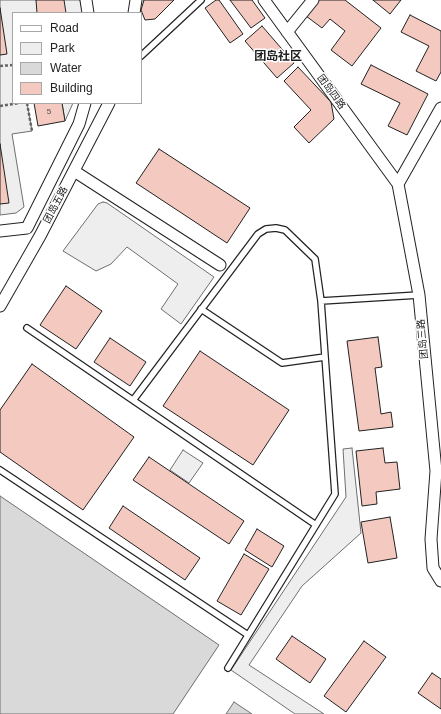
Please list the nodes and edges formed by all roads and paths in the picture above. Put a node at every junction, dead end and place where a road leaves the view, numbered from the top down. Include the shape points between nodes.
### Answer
1 (86, 0) edge
2 (136, 0) edge
3 (201, 0) edge
4 (264, 0) edge
5 (313, 0) edge
6 (88, 12) edge
7 (134, 12) edge
8 (287, 32) junction
9 (142, 55) edge
10 (12, 65) edge
11 (0, 66) edge
12 (13, 104) edge
13 (27, 104) edge
14 (85, 104) edge
15 (108, 104) edge
16 (0, 106) edge
17 (441, 108) edge
18 (32, 131) dead end
19 (74, 171) junction
20 (398, 184) junction
21 (27, 228) junction
22 (0, 231) edge
23 (40, 236) junction
24 (220, 265) dead end
25 (419, 295) junction
26 (321, 301) junction
27 (0, 306) edge
28 (201, 309) junction
29 (27, 328) dead end
30 (325, 357) junction
31 (134, 399) junction
32 (0, 470) edge
33 (316, 525) junction
34 (441, 581) edge
35 (248, 635) junction
36 (228, 668) dead end

1 - 6 street
2 - 7 street
3 - 9 lane
4 - 8 street, 团岛四路
5 - 8 street
8 - 20 street, 团岛四路
10 - 11 path
12 - 16 path
13 - 18 path
14 - 21 street via 79,124
15 - 19 street, 团岛五路
17 - 20 street
19 - 23 street, 团岛五路
19 - 24 street
20 - 25 street, 团岛三路
21 - 22 street
21 - 23 street
23 - 27 street, 团岛五路
25 - 26 lane
25 - 34 street, 团岛三路 via 436,471 433,568
26 - 28 lane via 316,260 285,230 276,228 266,229 258,234
26 - 30 lane
28 - 30 lane via 282,363
28 - 31 lane
29 - 31 lane
30 - 33 lane via 335,494
31 - 33 lane
32 - 35 lane
33 - 35 lane
35 - 36 lane

